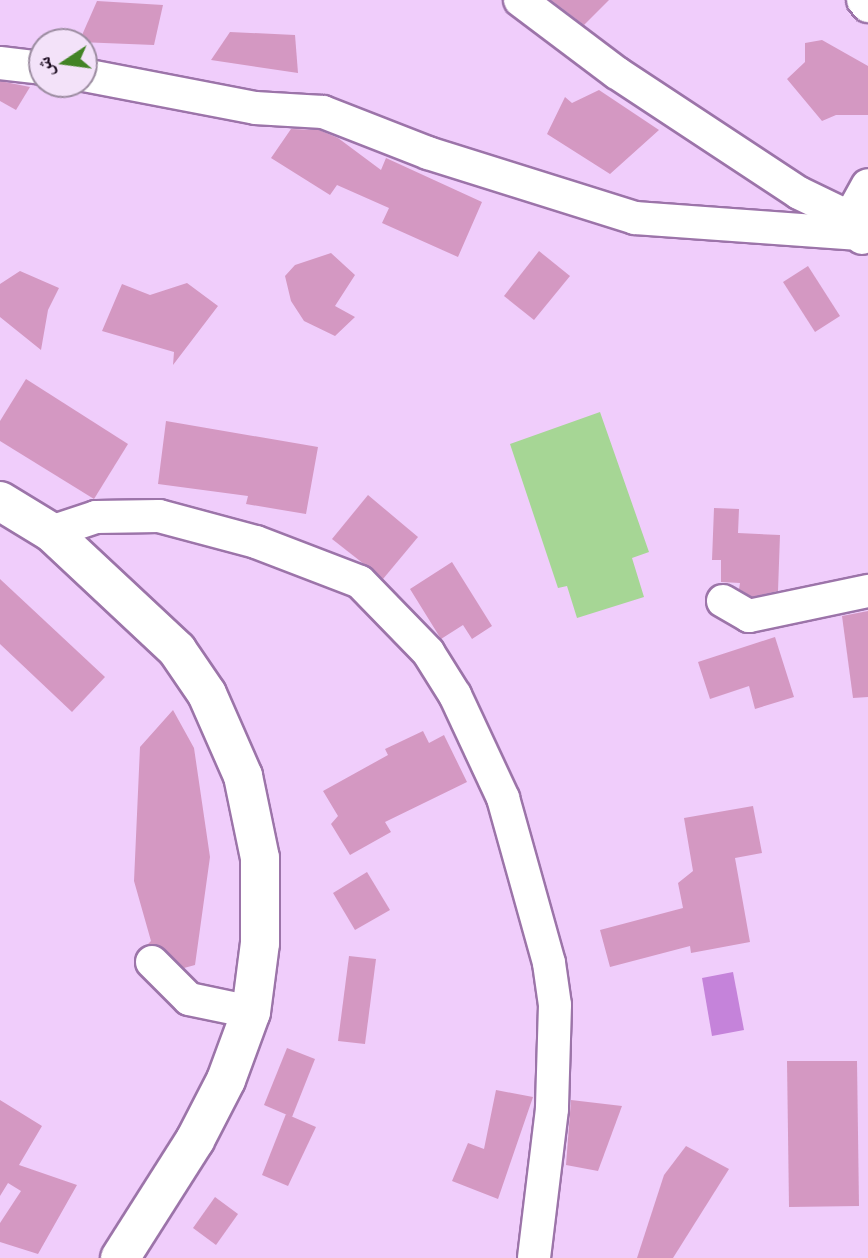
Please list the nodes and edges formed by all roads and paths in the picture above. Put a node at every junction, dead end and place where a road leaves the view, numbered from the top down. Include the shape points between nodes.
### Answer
1 (520, 0) edge
2 (863, 0) edge
3 (868, 6) edge
4 (0, 63) edge
5 (28, 66) edge
6 (98, 78) edge
7 (868, 185) edge
8 (861, 233) edge
9 (0, 501) edge
10 (51, 531) junction
11 (868, 591) edge
12 (723, 601) dead end
13 (152, 962) dead end
14 (251, 1012) junction
15 (120, 1258) edge
16 (534, 1258) edge

1 - 8 street via 617,73
2 - 3 street
4 - 5 street
6 - 8 street via 255,108 323,113 428,153 635,218
7 - 8 street via 859,197
9 - 10 highway
10 - 14 highway via 177,650 207,694 243,776 260,858 260,943
10 - 16 street via 96,517 159,516 256,542 360,582 428,652 455,695 503,798 550,963 555,1005 551,1109
11 - 12 street via 749,616
13 - 14 street via 189,999
14 - 15 highway via 226,1080 195,1140

